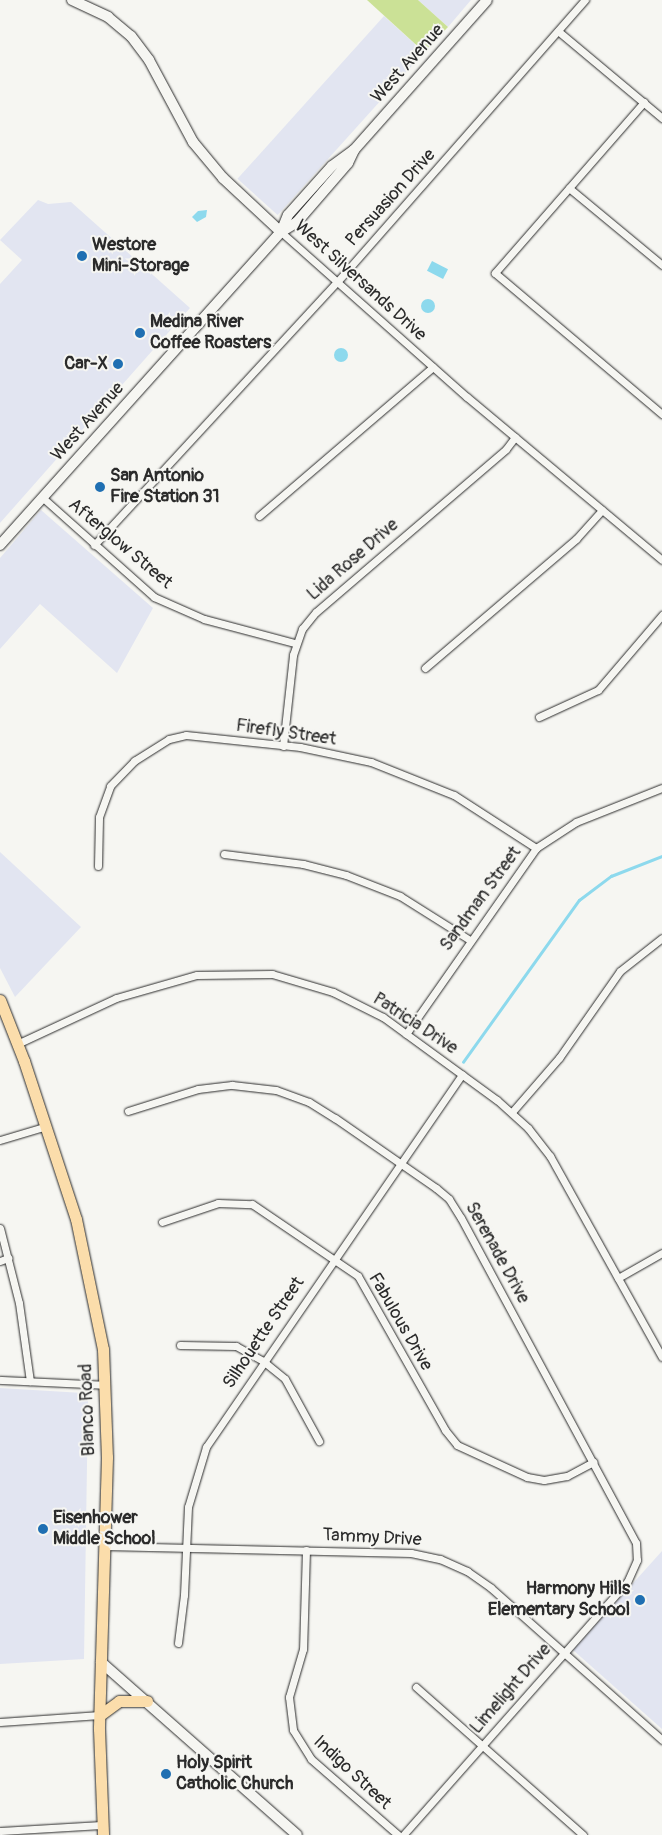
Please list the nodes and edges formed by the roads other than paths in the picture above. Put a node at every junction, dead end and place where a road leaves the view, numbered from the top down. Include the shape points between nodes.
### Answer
1 (72, 0) edge
2 (487, 0) edge
3 (585, 0) edge
4 (558, 31) junction
5 (644, 102) junction
6 (662, 118) edge
7 (569, 188) junction
8 (281, 232) junction
9 (662, 265) edge
10 (337, 282) junction
11 (433, 367) junction
12 (662, 414) edge
13 (515, 437) junction
14 (42, 498) junction
15 (602, 510) junction
16 (259, 516) dead end
17 (0, 544) edge
18 (94, 545) junction
19 (662, 560) edge
20 (662, 615) edge
21 (295, 644) junction
22 (425, 668) dead end
23 (539, 717) dead end
24 (283, 746) junction
25 (662, 788) edge
26 (536, 848) junction
27 (224, 854) dead end
28 (98, 866) dead end
29 (662, 938) edge
30 (470, 940) junction
31 (0, 1000) edge
32 (406, 1034) junction
33 (17, 1044) junction
34 (462, 1074) junction
35 (128, 1111) dead end
36 (512, 1112) junction
37 (47, 1126) junction
38 (0, 1140) edge
39 (401, 1164) junction
40 (162, 1222) dead end
41 (0, 1228) edge
42 (662, 1253) edge
43 (333, 1259) junction
44 (4, 1260) edge
45 (618, 1278) junction
46 (180, 1345) dead end
47 (662, 1357) edge
48 (263, 1361) junction
49 (0, 1380) edge
50 (30, 1381) junction
51 (106, 1385) junction
52 (319, 1441) dead end
53 (593, 1462) junction
54 (105, 1546) junction
55 (186, 1547) junction
56 (306, 1550) junction
57 (637, 1560) joint
58 (178, 1643) dead end
59 (563, 1653) junction
60 (101, 1662) junction
61 (416, 1687) dead end
62 (147, 1701) junction
63 (100, 1715) junction
64 (0, 1722) edge
65 (662, 1740) edge
66 (482, 1746) junction
67 (103, 1830) edge
68 (0, 1831) edge
69 (296, 1835) edge
70 (398, 1835) edge
71 (403, 1835) edge
72 (582, 1835) edge

1 - 8 main road, West Silversands Drive via 102,14 131,36 149,60 193,142 223,178
2 - 8 main road, West Avenue via 354,150 332,166 288,215
3 - 4 street, Persuasion Drive
4 - 5 street
4 - 10 street, Persuasion Drive
5 - 6 street
5 - 7 street
7 - 9 street
7 - 12 street via 495,273
8 - 10 street, West Silversands Drive
8 - 14 main road, West Avenue
10 - 11 street, West Silversands Drive
10 - 18 street, Persuasion Drive
11 - 13 street, West Silversands Drive
11 - 16 street
13 - 15 street, West Silversands Drive
13 - 21 street, Lida Rose Drive via 310,617
14 - 17 main road, West Avenue
14 - 18 street, Afterglow Street
15 - 19 street, West Silversands Drive
15 - 22 street via 576,539
18 - 21 street, Afterglow Street via 139,585 170,606 204,619
20 - 23 street via 598,690
21 - 24 street, Lida Rose Drive
24 - 26 street, Firefly Street via 362,760 418,779 454,795
24 - 28 street, Firefly Street via 186,735 169,739 134,760 115,779 103,802 99,817
25 - 26 street, Sandman Street via 576,822
26 - 30 street, Sandman Street
27 - 30 street via 303,864 346,874 400,896
29 - 36 street via 620,971 559,1058
30 - 32 street, Sandman Street
31 - 33 main road, Blanco Road
32 - 33 street, Patricia Drive via 383,1017 333,992 272,974 241,973 197,975 145,987
32 - 34 street, Patricia Drive
33 - 37 main road, Blanco Road
34 - 36 street, Patricia Drive
34 - 39 street, Silhouette Street
35 - 39 street, Serenade Drive via 198,1088 232,1085 276,1090 309,1102
36 - 45 street, Patricia Drive via 550,1156
37 - 38 street
37 - 51 main road, Blanco Road via 80,1238 103,1349
39 - 43 street, Silhouette Street
39 - 53 street, Serenade Drive via 449,1199
40 - 43 street, Fabulous Drive via 218,1203 240,1201 266,1213
41 - 44 street
42 - 45 street
43 - 48 street, Silhouette Street
43 - 53 street, Fabulous Drive via 358,1276 367,1288 437,1417 457,1445 527,1476 544,1480 567,1476
44 - 50 street via 22,1322
45 - 47 street, Patricia Drive
46 - 48 street via 236,1346
48 - 52 street via 285,1379
48 - 55 street, Silhouette Street via 206,1447 191,1493
49 - 50 street
50 - 51 street
51 - 54 main road, Blanco Road
53 - 57 street, Serenade Drive via 633,1536
54 - 55 street, Tammy Drive
54 - 60 main road, Blanco Road
55 - 56 street, Tammy Drive
55 - 58 street, Silhouette Street
56 - 59 street, Tammy Drive via 411,1553 453,1564 485,1584
56 - 70 street, Indigo Street via 303,1649 290,1697 294,1730 310,1758
57 - 59 street, Limelight Drive via 627,1582
59 - 65 street, Tammy Drive
59 - 66 street, Limelight Drive
60 - 62 main road
60 - 63 main road, Blanco Road
61 - 66 street
62 - 63 main road via 119,1701
62 - 69 main road
63 - 64 street
63 - 67 main road, Blanco Road
66 - 71 street, Limelight Drive
66 - 72 street
67 - 68 street

